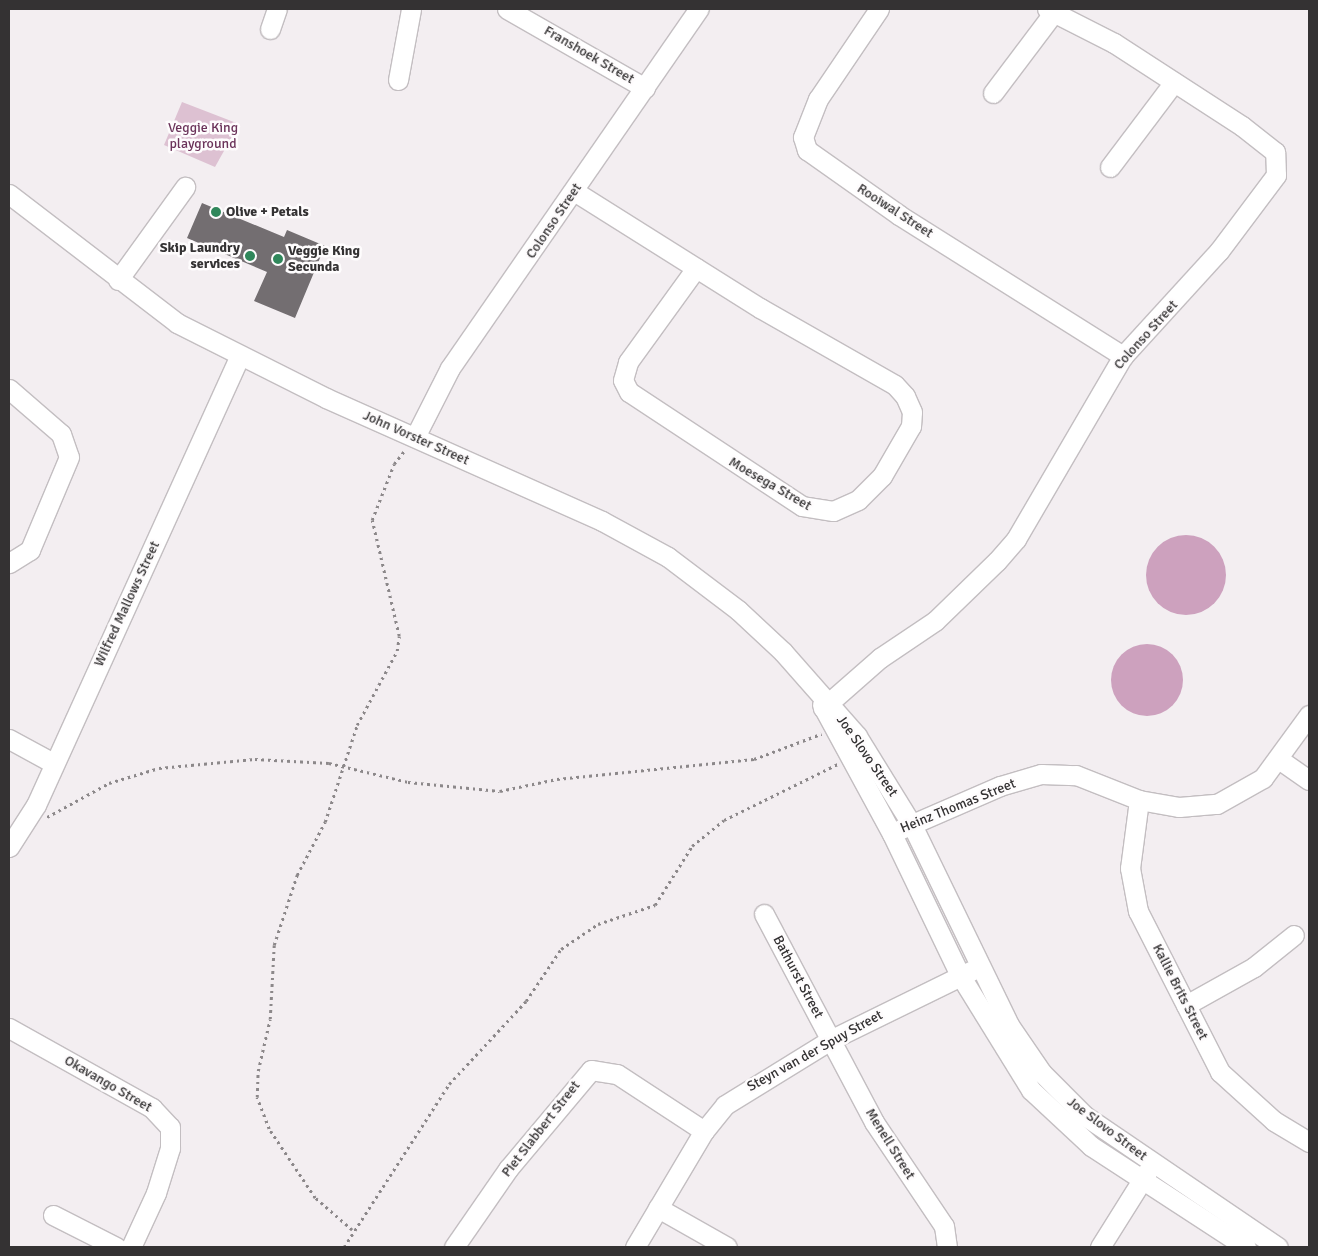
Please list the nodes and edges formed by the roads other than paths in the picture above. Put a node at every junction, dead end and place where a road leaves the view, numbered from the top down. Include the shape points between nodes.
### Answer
1 (277, 9) edge
2 (412, 9) edge
3 (507, 9) edge
4 (700, 9) edge
5 (878, 9) edge
6 (1050, 10) edge
7 (270, 28) dead end
8 (398, 80) dead end
9 (1174, 82) junction
10 (645, 88) junction
11 (993, 93) dead end
12 (1110, 167) dead end
13 (185, 187) dead end
14 (574, 191) junction
15 (9, 194) edge
16 (696, 268) junction
17 (118, 280) junction
18 (1123, 356) junction
19 (239, 357) junction
20 (9, 389) edge
21 (415, 437) junction
22 (9, 564) edge
23 (815, 689) joint
24 (826, 705) junction
25 (1309, 715) edge
26 (9, 739) edge
27 (1280, 760) junction
28 (53, 763) junction
29 (1309, 780) edge
30 (1139, 800) junction
31 (912, 825) junction
32 (892, 834) junction
33 (9, 847) edge
34 (764, 914) dead end
35 (1294, 935) dead end
36 (979, 967) junction
37 (960, 975) junction
38 (1186, 1005) junction
39 (9, 1028) edge
40 (832, 1039) junction
41 (704, 1130) junction
42 (1309, 1142) edge
43 (1153, 1164) junction
44 (1140, 1181) junction
45 (658, 1208) junction
46 (54, 1215) dead end
47 (116, 1247) edge
48 (131, 1247) edge
49 (454, 1247) edge
50 (635, 1247) edge
51 (727, 1247) edge
52 (947, 1247) edge
53 (1100, 1247) edge
54 (1246, 1247) edge
55 (1278, 1247) edge

1 - 7 street
2 - 8 street
3 - 10 street, Franshoek Street
4 - 10 street, Colonso Street
5 - 18 street, Rooiwal Street via 818,99 803,138 807,150 899,215
6 - 9 street, Colonso Street
6 - 11 street
9 - 12 street
9 - 18 street, Colonso Street via 1268,145 1277,157 1278,169 1219,251
10 - 14 street, Colonso Street
13 - 17 street
14 - 16 street, Moesega Street
14 - 21 street, Colonso Street via 450,368
15 - 17 street, John Vorster Street
16 - 16 street, Moesega Street via 894,385 905,396 912,412 911,426 882,476 858,500 833,511 802,506 629,392 623,380 628,362
17 - 19 street, John Vorster Street via 177,323
18 - 24 street, Colonso Street via 1016,539 998,561 935,621 880,658
19 - 21 street, John Vorster Street
19 - 28 street, Wilfred Mallows Street
20 - 22 street via 53,425 68,445 69,457 30,550
21 - 23 street, John Vorster Street via 602,521 668,557 738,610
23 - 24 street, Joe Slovo Street
24 - 31 street, Joe Slovo Street via 857,736
24 - 32 street, Joe Slovo Street via 833,729
25 - 27 street, Heinz Thomas Street
26 - 28 street
27 - 29 street
27 - 30 street, Heinz Thomas Street via 1256,783 1217,804 1178,807
28 - 33 street, Wilfred Mallows Street via 27,822
30 - 31 street, Heinz Thomas Street via 1076,775 1040,774 1000,786
30 - 38 street, Kallie Brits Street via 1132,887 1138,910
31 - 32 street, Heinz Thomas Street
31 - 36 street, Joe Slovo Street
32 - 37 street, Joe Slovo Street
34 - 40 street, Bathurst Street
35 - 38 street via 1254,967
36 - 37 street, Steyn van der Spuy Street
36 - 43 street, Joe Slovo Street via 1026,1053 1059,1092 1085,1116
37 - 40 street, Steyn van der Spuy Street
37 - 44 street, Joe Slovo Street via 1031,1090 1058,1119
38 - 42 street, Kallie Brits Street via 1220,1072 1240,1094
39 - 48 street, Okavango Street via 152,1108 167,1122 170,1148 141,1232
40 - 41 street, Steyn van der Spuy Street via 744,1091
40 - 52 street, Menell Street via 874,1122 944,1226
41 - 45 street, Steyn van der Spuy Street
41 - 49 street, Piet Slabbert Street via 616,1074 591,1070 508,1170
43 - 44 street
43 - 55 street, Joe Slovo Street
44 - 53 street
44 - 54 street, Joe Slovo Street
45 - 50 street, Steyn van der Spuy Street
45 - 51 street
46 - 47 street

